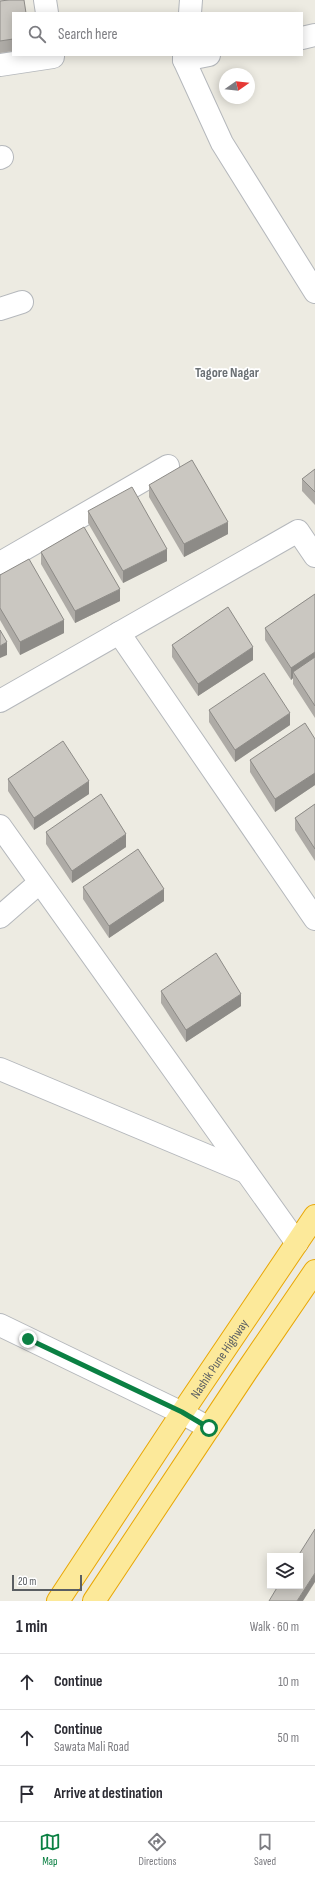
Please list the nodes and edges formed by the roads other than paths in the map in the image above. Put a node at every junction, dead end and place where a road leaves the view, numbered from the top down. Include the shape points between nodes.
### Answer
1 (45, 0) edge
2 (191, 0) edge
3 (47, 12) edge
4 (190, 12) edge
5 (315, 35) edge
6 (303, 38) edge
7 (52, 56) edge
8 (196, 56) edge
9 (184, 57) edge
10 (0, 65) edge
11 (315, 292) edge
12 (22, 302) dead end
13 (0, 309) edge
14 (168, 466) dead end
15 (315, 556) edge
16 (0, 562) edge
17 (119, 633) junction
18 (0, 700) edge
19 (0, 826) edge
20 (40, 883) junction
21 (0, 917) edge
22 (315, 919) edge
23 (0, 1069) edge
24 (246, 1172) junction
25 (315, 1216) edge
26 (297, 1243) junction
27 (315, 1271) edge
28 (0, 1325) edge
29 (182, 1412) junction
30 (209, 1428) junction
31 (58, 1601) edge
32 (94, 1601) edge

1 - 3 street
2 - 4 street
5 - 6 street
7 - 10 street
8 - 9 street
9 - 11 street via 222,142
12 - 13 street
14 - 16 street
15 - 17 street via 298,531
17 - 18 street
17 - 22 street
19 - 20 street
20 - 21 street
20 - 24 street
23 - 24 street
24 - 26 street
25 - 26 highway, Nashik Pune Highway
26 - 29 highway, Nashik Pune Highway
27 - 30 highway
28 - 29 street
29 - 30 street
29 - 31 highway, Nashik Pune Highway
30 - 32 highway

